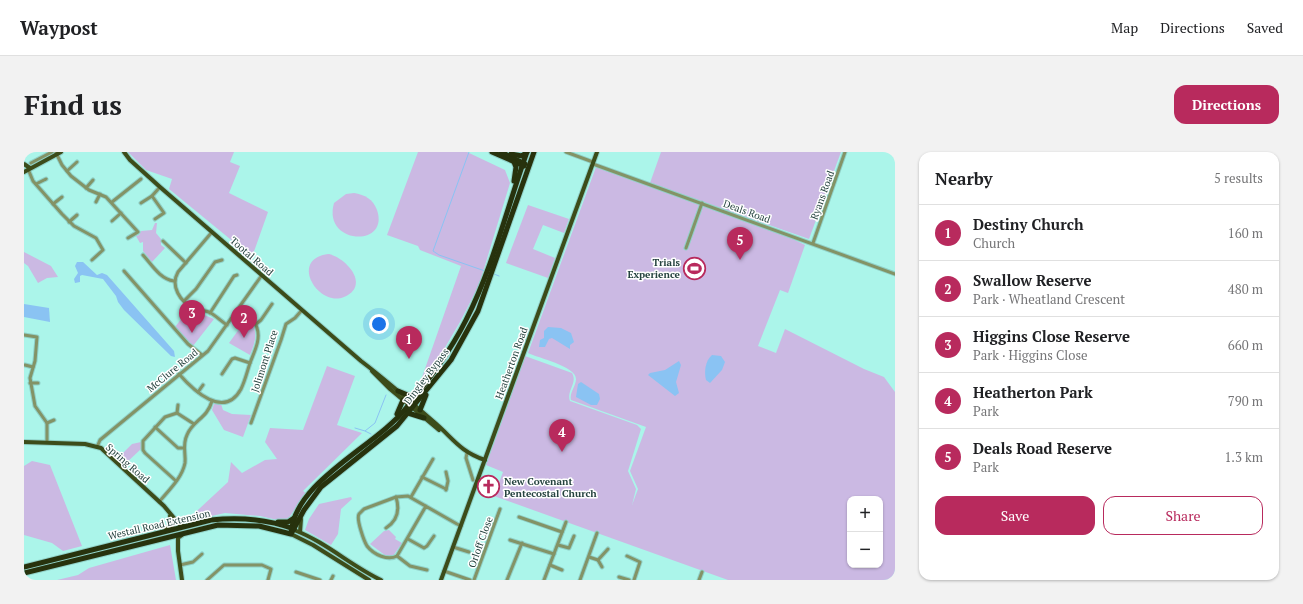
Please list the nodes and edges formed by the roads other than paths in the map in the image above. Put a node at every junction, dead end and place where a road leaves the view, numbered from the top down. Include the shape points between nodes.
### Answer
1 (61, 152) edge
2 (124, 152) edge
3 (492, 152) edge
4 (501, 152) edge
5 (506, 152) edge
6 (527, 152) edge
7 (534, 152) edge
8 (566, 152) edge
9 (597, 152) edge
10 (845, 152) edge
11 (55, 153) edge
12 (77, 162) dead end
13 (514, 162) junction
14 (593, 163) junction
15 (523, 164) junction
16 (24, 165) edge
17 (28, 168) edge
18 (528, 168) junction
19 (67, 171) junction
20 (46, 179) dead end
21 (142, 179) dead end
22 (93, 180) dead end
23 (36, 183) junction
24 (160, 187) junction
25 (86, 188) junction
26 (100, 194) junction
27 (152, 196) junction
28 (62, 197) dead end
29 (511, 198) junction
30 (96, 202) dead end
31 (112, 202) junction
32 (141, 203) dead end
33 (702, 203) junction
34 (53, 204) junction
35 (121, 213) junction
36 (77, 215) dead end
37 (155, 219) dead end
38 (112, 221) dead end
39 (69, 222) junction
40 (212, 232) junction
41 (128, 238) dead end
42 (163, 241) dead end
43 (813, 243) junction
44 (686, 248) dead end
45 (143, 255) dead end
46 (92, 260) dead end
47 (222, 260) dead end
48 (186, 263) junction
49 (124, 271) dead end
50 (489, 272) junction
51 (237, 274) dead end
52 (895, 274) edge
53 (262, 275) junction
54 (174, 281) junction
55 (184, 300) junction
56 (272, 304) dead end
57 (238, 309) junction
58 (302, 310) junction
59 (210, 313) junction
60 (256, 324) junction
61 (227, 325) junction
62 (24, 335) edge
63 (202, 355) junction
64 (250, 363) junction
65 (25, 365) dead end
66 (33, 367) junction
67 (372, 370) junction
68 (179, 374) junction
69 (222, 374) dead end
70 (30, 383) junction
71 (38, 383) dead end
72 (203, 385) dead end
73 (428, 390) junction
74 (398, 391) junction
75 (198, 392) junction
76 (415, 396) junction
77 (403, 400) junction
78 (212, 401) junction
79 (178, 405) dead end
80 (411, 405) junction
81 (420, 410) junction
82 (38, 412) junction
83 (177, 413) junction
84 (408, 414) junction
85 (32, 415) dead end
86 (424, 418) junction
87 (54, 420) dead end
88 (47, 423) junction
89 (252, 423) dead end
90 (391, 423) junction
91 (194, 424) junction
92 (155, 427) junction
93 (446, 434) junction
94 (24, 442) edge
95 (47, 442) junction
96 (97, 447) junction
97 (184, 448) junction
98 (467, 453) junction
99 (433, 459) dead end
100 (485, 460) junction
101 (446, 472) dead end
102 (422, 477) junction
103 (472, 480) dead end
104 (176, 481) junction
105 (411, 497) junction
106 (396, 498) junction
107 (159, 502) junction
108 (427, 506) junction
109 (166, 509) junction
110 (500, 509) dead end
111 (304, 510) junction
112 (520, 517) dead end
113 (294, 518) junction
114 (255, 520) junction
115 (566, 522) dead end
116 (183, 526) junction
117 (210, 526) junction
118 (461, 526) junction
119 (386, 528) dead end
120 (292, 532) junction
121 (300, 532) junction
122 (562, 532) junction
123 (597, 533) dead end
124 (151, 534) junction
125 (169, 536) junction
126 (434, 536) dead end
127 (574, 536) dead end
128 (408, 539) junction
129 (510, 540) dead end
130 (522, 543) junction
131 (558, 545) junction
132 (177, 546) junction
133 (454, 547) junction
134 (608, 549) dead end
135 (469, 552) dead end
136 (202, 554) dead end
137 (554, 554) junction
138 (397, 556) junction
139 (589, 556) junction
140 (627, 556) dead end
141 (598, 560) junction
142 (180, 565) junction
143 (550, 565) junction
144 (24, 567) edge
145 (602, 567) dead end
146 (427, 570) dead end
147 (562, 570) dead end
148 (444, 571) junction
149 (296, 572) dead end
150 (702, 572) dead end
151 (24, 573) edge
152 (307, 574) junction
153 (333, 576) dead end
154 (619, 576) dead end
155 (182, 580) edge
156 (207, 580) edge
157 (268, 580) edge
158 (305, 580) edge
159 (320, 580) edge
160 (331, 580) edge
161 (369, 580) edge
162 (381, 580) edge
163 (441, 580) edge
164 (470, 580) edge
165 (474, 580) edge
166 (507, 580) edge
167 (544, 580) edge
168 (580, 580) edge
169 (629, 580) edge
170 (634, 580) edge
171 (699, 580) edge

1 - 11 main road
2 - 24 main road, Tootal Road
3 - 13 highway
4 - 15 highway
5 - 6 highway via 520,156
6 - 15 highway, Dingley Bypass
7 - 18 highway, Dingley Bypass
8 - 14 street, Deals Road
9 - 14 main road, Heatherton Road
10 - 43 street, Ryans Road
11 - 17 main road
11 - 19 street
12 - 19 street
13 - 15 highway
13 - 29 highway via 516,170
14 - 33 street, Deals Road
14 - 100 main road, Heatherton Road
15 - 18 highway
15 - 29 highway, Dingley Bypass
16 - 17 main road
17 - 23 street
18 - 50 highway, Dingley Bypass
19 - 25 street
20 - 23 street
21 - 31 street
22 - 25 street
23 - 34 street
24 - 27 street
24 - 40 main road, Tootal Road
25 - 26 street
26 - 30 street
26 - 31 street
27 - 32 street
27 - 37 street via 164,213
28 - 34 street
29 - 50 highway, Dingley Bypass
31 - 35 street
33 - 43 street, Deals Road
33 - 44 street
34 - 39 street
35 - 38 street
35 - 41 street via 138,232
36 - 39 street
39 - 46 street via 96,238 105,250
40 - 48 street
40 - 53 main road, Tootal Road
42 - 48 street
43 - 52 street, Deals Road
45 - 54 street via 161,276
47 - 55 street via 214,263 196,289
48 - 54 street
49 - 63 street via 188,344
50 - 73 highway, Dingley Bypass via 468,330 451,360
50 - 76 highway, Dingley Bypass via 456,338 438,367
51 - 59 street
53 - 57 street, McClure Road
53 - 58 main road, Tootal Road
54 - 55 street via 177,292
55 - 59 street via 194,309
56 - 60 street
57 - 60 street via 252,318
57 - 61 street, McClure Road
58 - 67 main road, Tootal Road
58 - 89 street, Jolimont Place via 284,327
59 - 61 street
60 - 64 street via 258,337
61 - 63 street, McClure Road
62 - 66 street via 37,337
63 - 68 street, McClure Road
64 - 69 street via 232,359
64 - 78 street via 242,386 235,396 222,402
65 - 66 street
66 - 70 street
67 - 74 main road, Tootal Road
67 - 77 main road, Tootal Road
68 - 75 street
68 - 96 street, McClure Road via 100,440
70 - 71 street
70 - 82 street
72 - 75 street
73 - 80 highway, Dingley Bypass
73 - 81 highway
74 - 76 highway
74 - 80 main road, Tootal Road
75 - 78 street
76 - 80 highway, Dingley Bypass
77 - 80 main road, Tootal Road
77 - 90 highway
78 - 91 street via 208,412
79 - 83 street
80 - 81 main road, Tootal Road
80 - 84 highway, Dingley Bypass
80 - 86 main road, Tootal Road
80 - 90 highway, Dingley Bypass
81 - 93 main road, Tootal Road
82 - 85 street
82 - 88 street
83 - 91 street
83 - 92 street via 165,417
84 - 86 highway
84 - 111 highway, Dingley Bypass via 397,426 321,487
86 - 93 main road, Tootal Road
87 - 88 street
88 - 95 street
90 - 113 highway, Dingley Bypass via 318,483
91 - 97 street via 186,436
92 - 97 street via 178,448
92 - 104 street via 144,437 143,450
93 - 98 main road, Tootal Road
94 - 95 main road, Spring Road
95 - 96 main road, Spring Road
96 - 107 main road, Spring Road via 108,453
97 - 104 street via 184,468
98 - 100 main road, Tootal Road
98 - 103 street
99 - 102 street
100 - 118 main road, Heatherton Road
101 - 102 street via 446,490
102 - 105 street
104 - 107 street
105 - 106 street
105 - 108 street
106 - 119 street via 398,512
106 - 138 street via 362,511 357,518 368,546 385,558 393,559
107 - 109 main road, Spring Road
108 - 118 street
108 - 128 street
109 - 116 main road, Spring Road via 178,524
109 - 124 main road, Spring Road via 173,525
110 - 165 street, Orloff Close
111 - 120 highway, Dingley Bypass
111 - 121 main road
112 - 122 street
113 - 114 highway via 286,522
113 - 120 highway, Dingley Bypass
114 - 116 highway, Westall Road Extension via 224,519
114 - 120 highway, Westall Road Extension
115 - 122 street
116 - 124 highway, Westall Road Extension
117 - 120 highway, Westall Road Extension via 254,525
117 - 125 highway, Westall Road Extension
117 - 132 main road via 179,537
118 - 133 main road, Heatherton Road
120 - 121 main road, Westall Road Extension
120 - 161 main road, Westall Road Extension
121 - 162 main road, Westall Road Extension via 321,542
122 - 131 street
123 - 139 street
124 - 144 highway, Westall Road Extension
125 - 132 main road via 174,539
125 - 151 highway, Westall Road Extension
126 - 128 street via 424,548
127 - 131 street via 569,548
128 - 138 street
129 - 130 street
130 - 137 street
130 - 166 street
131 - 137 street
132 - 142 main road
133 - 135 street
133 - 148 main road, Heatherton Road
134 - 141 street
136 - 142 street via 193,562
137 - 143 street
138 - 146 street via 410,566
139 - 141 street
139 - 168 street
140 - 170 street via 640,562
141 - 145 street
142 - 155 main road
143 - 147 street
143 - 167 street
148 - 163 main road, Heatherton Road
148 - 164 street, Orloff Close
149 - 152 street
150 - 171 street
152 - 158 street
152 - 159 street
153 - 160 street
154 - 169 street
156 - 157 street via 224,565 262,565 271,569

